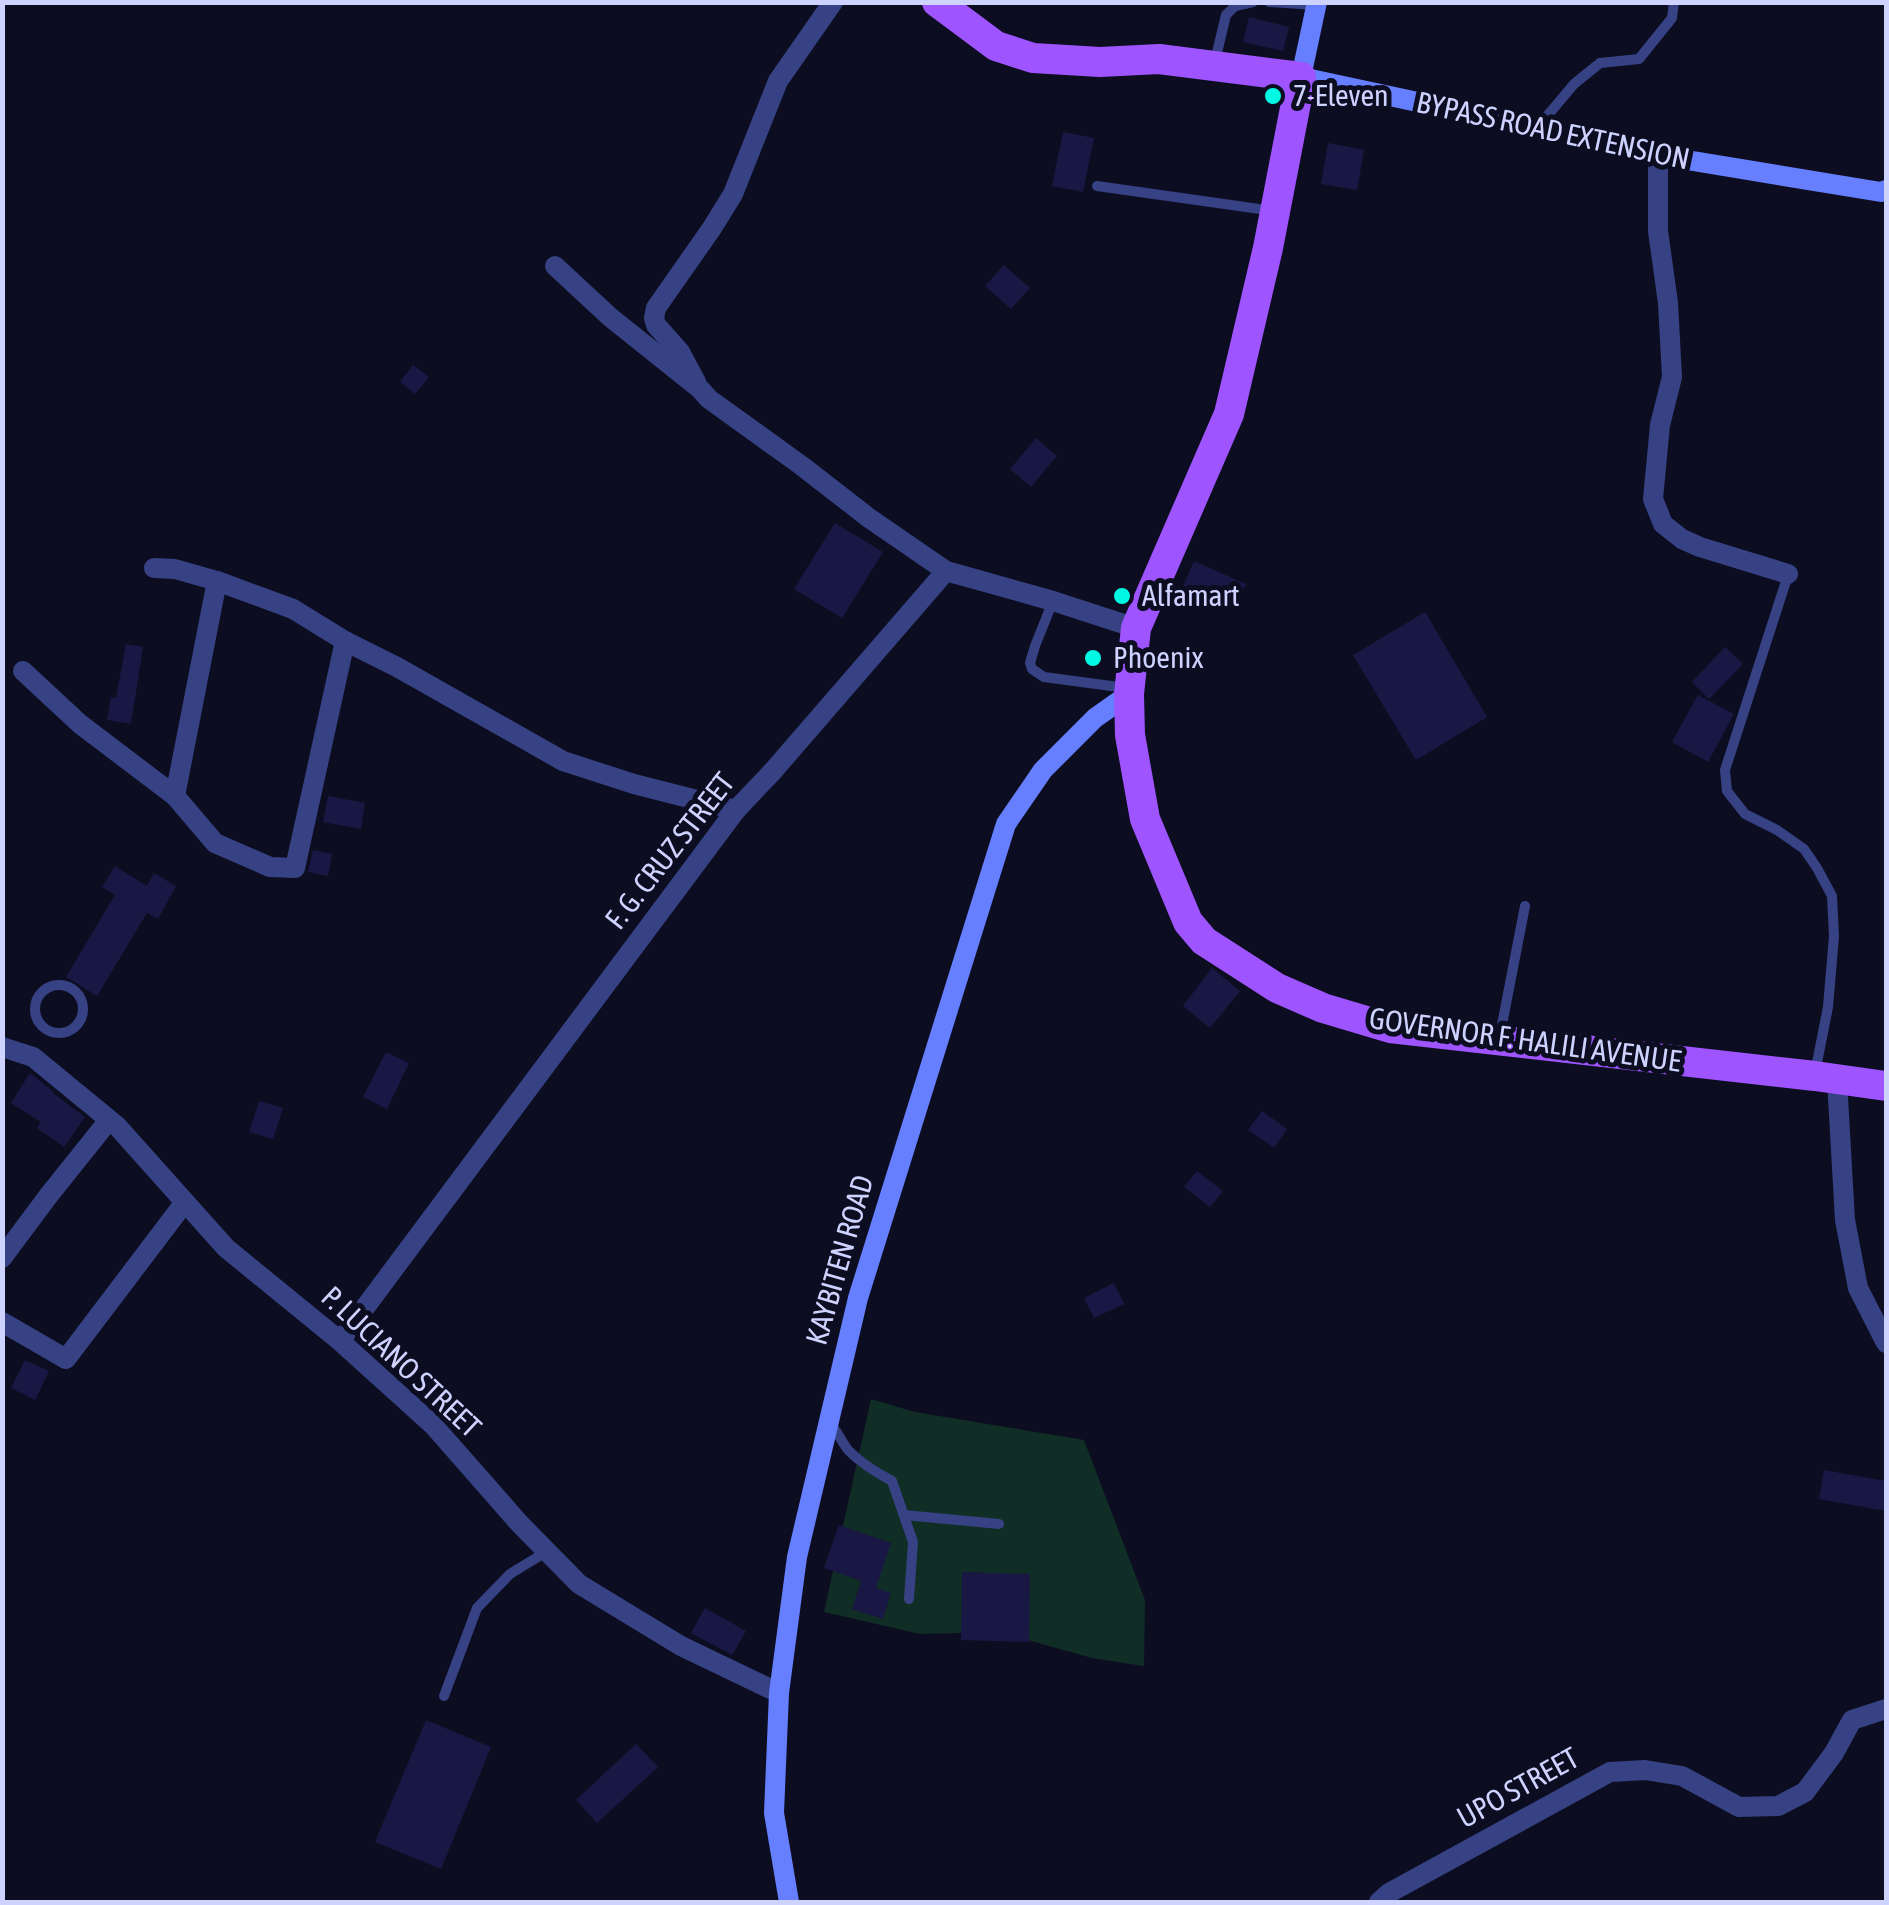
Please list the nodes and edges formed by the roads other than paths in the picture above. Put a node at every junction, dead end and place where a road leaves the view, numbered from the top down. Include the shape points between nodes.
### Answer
1 (833, 2) edge
2 (937, 2) edge
3 (1253, 2) edge
4 (1269, 2) edge
5 (1674, 2) edge
6 (1317, 4) edge
7 (1214, 65) junction
8 (1301, 77) junction
9 (1537, 128) junction
10 (1658, 153) junction
11 (1097, 186) dead end
12 (1886, 190) edge
13 (1274, 211) junction
14 (555, 266) dead end
15 (700, 389) junction
16 (154, 568) dead end
17 (946, 571) junction
18 (1788, 574) joint
19 (217, 581) junction
20 (1053, 601) junction
21 (1136, 628) junction
22 (345, 641) junction
23 (23, 671) dead end
24 (1129, 691) junction
25 (174, 796) junction
26 (736, 810) junction
27 (1525, 906) dead end
28 (48, 1031) junction
29 (1499, 1041) junction
30 (2, 1047) edge
31 (34, 1058) junction
32 (1826, 1078) junction
33 (1886, 1086) edge
34 (109, 1120) junction
35 (185, 1202) junction
36 (2, 1258) edge
37 (2, 1322) edge
38 (340, 1340) junction
39 (1886, 1343) edge
40 (828, 1420) junction
41 (904, 1516) junction
42 (999, 1524) dead end
43 (548, 1552) junction
44 (908, 1600) dead end
45 (779, 1693) junction
46 (444, 1696) dead end
47 (1886, 1710) edge
48 (789, 1902) edge
49 (1379, 1902) edge

1 - 15 street via 778,82 733,194 656,308 656,325
2 - 7 main road, BYPASS ROAD EXTENSION via 996,46 1034,58
3 - 7 lane via 1226,15
4 - 6 lane
5 - 9 lane via 1672,18 1639,59 1600,63
6 - 8 street, GOVERNOR F. HALILI AVENUE
7 - 8 main road, BYPASS ROAD EXTENSION
8 - 9 street, BYPASS ROAD EXTENSION
8 - 13 main road, GOVERNOR F. HALILI AVENUE
9 - 10 street, BYPASS ROAD EXTENSION
10 - 12 street, BYPASS ROAD EXTENSION
10 - 18 street via 1672,377 1654,499 1663,524 1682,539
11 - 13 lane
13 - 21 main road, GOVERNOR F. HALILI AVENUE via 1229,414
14 - 15 street
15 - 17 street
16 - 19 street
17 - 20 street
17 - 26 street, F. G. CRUZ STREET
18 - 32 lane via 1725,770 1727,792 1744,814 1804,849 1832,896
19 - 22 street via 293,608
19 - 25 street
20 - 21 street
20 - 24 lane via 1032,669 1044,677
21 - 24 main road, GOVERNOR F. HALILI AVENUE
22 - 25 street via 294,868 270,866 215,842
22 - 26 street via 563,762
23 - 25 street
24 - 29 main road, GOVERNOR F. HALILI AVENUE via 1146,819 1188,922 1204,941 1277,988 1324,1008 1390,1028
24 - 40 street, KAYBITEN ROAD via 1043,770 1006,824 858,1298
26 - 38 street, F. G. CRUZ STREET
27 - 29 lane
28 - 28 lane via 65,1033 79,1024 84,1007 77,992 62,984 45,988 35,1002 36,1019
28 - 31 lane
29 - 32 main road, GOVERNOR F. HALILI AVENUE
30 - 31 street, P. LUCIANO STREET
31 - 34 street, P. LUCIANO STREET
32 - 33 main road, GOVERNOR F. HALILI AVENUE
32 - 39 street via 1858,1288
34 - 35 street, P. LUCIANO STREET
34 - 36 street
35 - 37 street via 66,1359
35 - 38 street, P. LUCIANO STREET via 226,1248
38 - 43 street, P. LUCIANO STREET via 433,1425
40 - 41 lane via 846,1448 892,1482
40 - 45 street, KAYBITEN ROAD via 797,1557
41 - 42 lane
41 - 44 lane via 913,1542
43 - 45 street, P. LUCIANO STREET via 579,1584 681,1646
43 - 46 lane via 510,1574 477,1608
45 - 48 street, KAYBITEN ROAD via 774,1812
47 - 49 street, UPO STREET via 1852,1720 1805,1792 1778,1806 1739,1807 1682,1776 1610,1772

